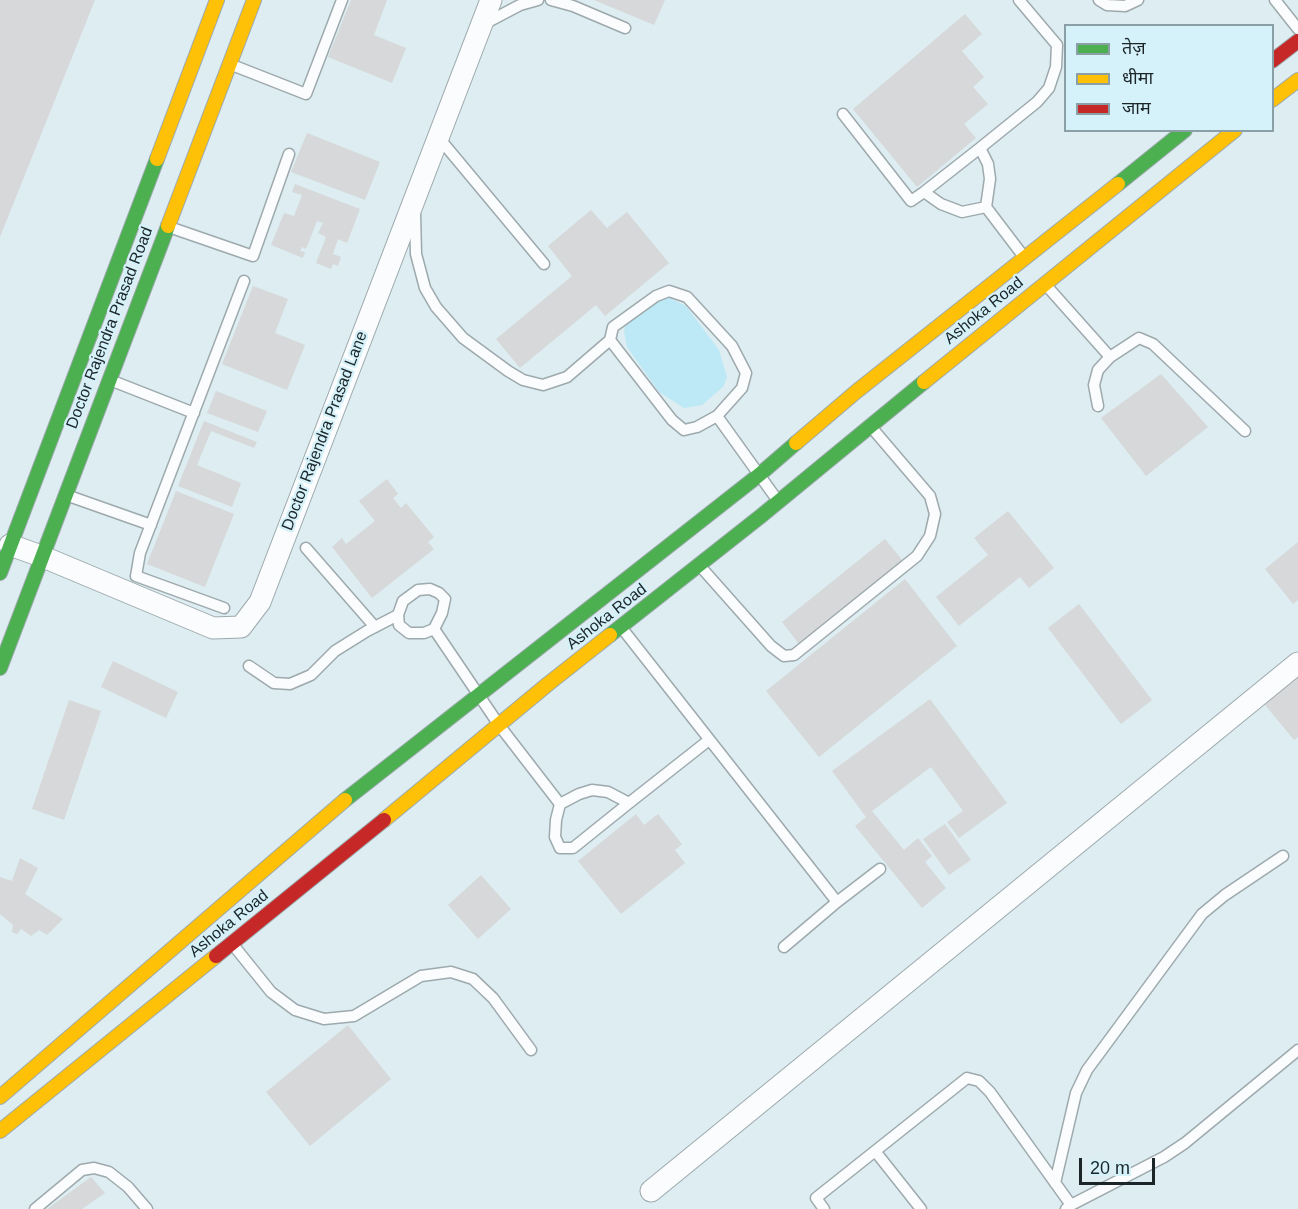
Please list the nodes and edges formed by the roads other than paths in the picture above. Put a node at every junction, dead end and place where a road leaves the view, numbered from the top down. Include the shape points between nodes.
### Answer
1 (217, 0) edge
2 (254, 0) edge
3 (342, 0) edge
4 (491, 0) edge
5 (538, 0) edge
6 (551, 0) edge
7 (1019, 0) edge
8 (1099, 0) edge
9 (1138, 0) edge
10 (1275, 0) edge
11 (481, 25) junction
12 (625, 28) dead end
13 (1298, 29) edge
14 (1298, 41) edge
15 (1274, 59) edge
16 (229, 64) junction
17 (1298, 80) edge
18 (1274, 98) edge
19 (843, 114) dead end
20 (1183, 132) edge
21 (1232, 132) edge
22 (439, 138) junction
23 (980, 148) junction
24 (289, 154) dead end
25 (924, 192) junction
26 (414, 198) junction
27 (986, 207) junction
28 (167, 226) junction
29 (544, 264) dead end
30 (1034, 270) junction
31 (244, 281) dead end
32 (610, 340) junction
33 (1110, 357) junction
34 (108, 379) junction
35 (1098, 406) dead end
36 (194, 413) junction
37 (717, 416) junction
38 (870, 426) junction
39 (1245, 431) dead end
40 (759, 475) junction
41 (64, 494) junction
42 (778, 502) junction
43 (151, 525) junction
44 (10, 545) junction
45 (306, 548) dead end
46 (40, 556) junction
47 (699, 565) junction
48 (0, 573) edge
49 (224, 608) dead end
50 (398, 615) junction
51 (375, 627) junction
52 (620, 627) junction
53 (434, 629) junction
54 (1298, 663) edge
55 (249, 666) dead end
56 (0, 668) edge
57 (478, 695) junction
58 (499, 725) junction
59 (709, 740) junction
60 (630, 803) junction
61 (560, 804) junction
62 (1283, 856) dead end
63 (880, 869) dead end
64 (837, 902) junction
65 (231, 943) junction
66 (784, 946) dead end
67 (531, 1050) dead end
68 (1298, 1050) edge
69 (0, 1097) edge
70 (0, 1131) edge
71 (875, 1151) junction
72 (1055, 1183) junction
73 (651, 1191) dead end
74 (1068, 1207) edge
75 (35, 1209) edge
76 (147, 1209) edge
77 (824, 1209) edge
78 (921, 1209) edge

1 - 44 main road, Doctor Rajendra Prasad Road
2 - 16 main road, Doctor Rajendra Prasad Road
3 - 16 lane via 306,94
4 - 11 street, Doctor Rajendra Prasad Lane
5 - 11 lane
6 - 12 lane
7 - 23 lane via 1057,45 1056,67 1049,88 1037,102
8 - 9 lane via 1107,5 1125,6
10 - 13 lane
11 - 22 street, Doctor Rajendra Prasad Lane
14 - 15 main road
16 - 28 main road, Doctor Rajendra Prasad Road
17 - 18 main road
19 - 25 lane via 911,201
20 - 30 main road, Ashoka Road
21 - 30 main road, Ashoka Road
22 - 26 street, Doctor Rajendra Prasad Lane
22 - 29 lane
23 - 25 lane
23 - 27 lane via 990,179
24 - 28 lane via 253,256
25 - 27 lane via 962,212
26 - 32 lane via 416,254 425,288 463,338 523,380 543,385 567,377
26 - 46 street, Doctor Rajendra Prasad Lane via 260,602 241,627 213,628
27 - 30 lane
28 - 34 main road, Doctor Rajendra Prasad Road
30 - 33 lane
30 - 38 main road, Ashoka Road
30 - 40 main road, Ashoka Road via 857,391
31 - 36 lane
32 - 37 lane via 684,430
32 - 37 lane via 613,327 656,296 669,291 687,297 732,346 747,374 742,388
33 - 35 lane via 1098,370 1094,385
33 - 39 lane via 1139,338 1153,344
34 - 36 lane
34 - 41 main road, Doctor Rajendra Prasad Road
36 - 43 lane
37 - 40 lane
38 - 42 main road, Ashoka Road
38 - 47 lane via 930,496 935,514 930,536 917,556 794,656 784,656 771,646
40 - 42 lane
40 - 57 main road, Ashoka Road
41 - 43 lane
41 - 46 main road, Doctor Rajendra Prasad Road
42 - 47 main road, Ashoka Road
43 - 49 lane via 136,576
44 - 46 street, Doctor Rajendra Prasad Lane
44 - 48 main road, Doctor Rajendra Prasad Road
45 - 51 lane
46 - 56 main road, Doctor Rajendra Prasad Road
47 - 52 main road, Ashoka Road
50 - 51 lane
50 - 53 lane via 399,625 409,633
50 - 53 lane via 403,601 418,590 430,589 445,599
51 - 55 lane via 335,651 311,675 290,684 274,682
52 - 58 main road, Ashoka Road
52 - 59 lane
53 - 57 lane
54 - 73 street
57 - 58 lane
57 - 69 main road, Ashoka Road via 340,804
58 - 61 lane
58 - 65 main road, Ashoka Road
59 - 60 lane
59 - 64 lane
60 - 61 lane via 608,792 592,790
60 - 61 lane via 573,848 560,848 555,837
62 - 72 lane via 1202,914 1087,1070 1076,1093
63 - 64 lane
64 - 66 lane
65 - 67 lane via 271,992 295,1010 324,1019 354,1016 421,976 451,972 473,979 493,998
65 - 70 main road, Ashoka Road
68 - 74 lane via 1185,1143
71 - 72 lane via 967,1078 979,1081 990,1092
71 - 77 lane via 816,1198
71 - 78 lane
72 - 74 lane
75 - 76 lane via 82,1170 94,1168 109,1172

